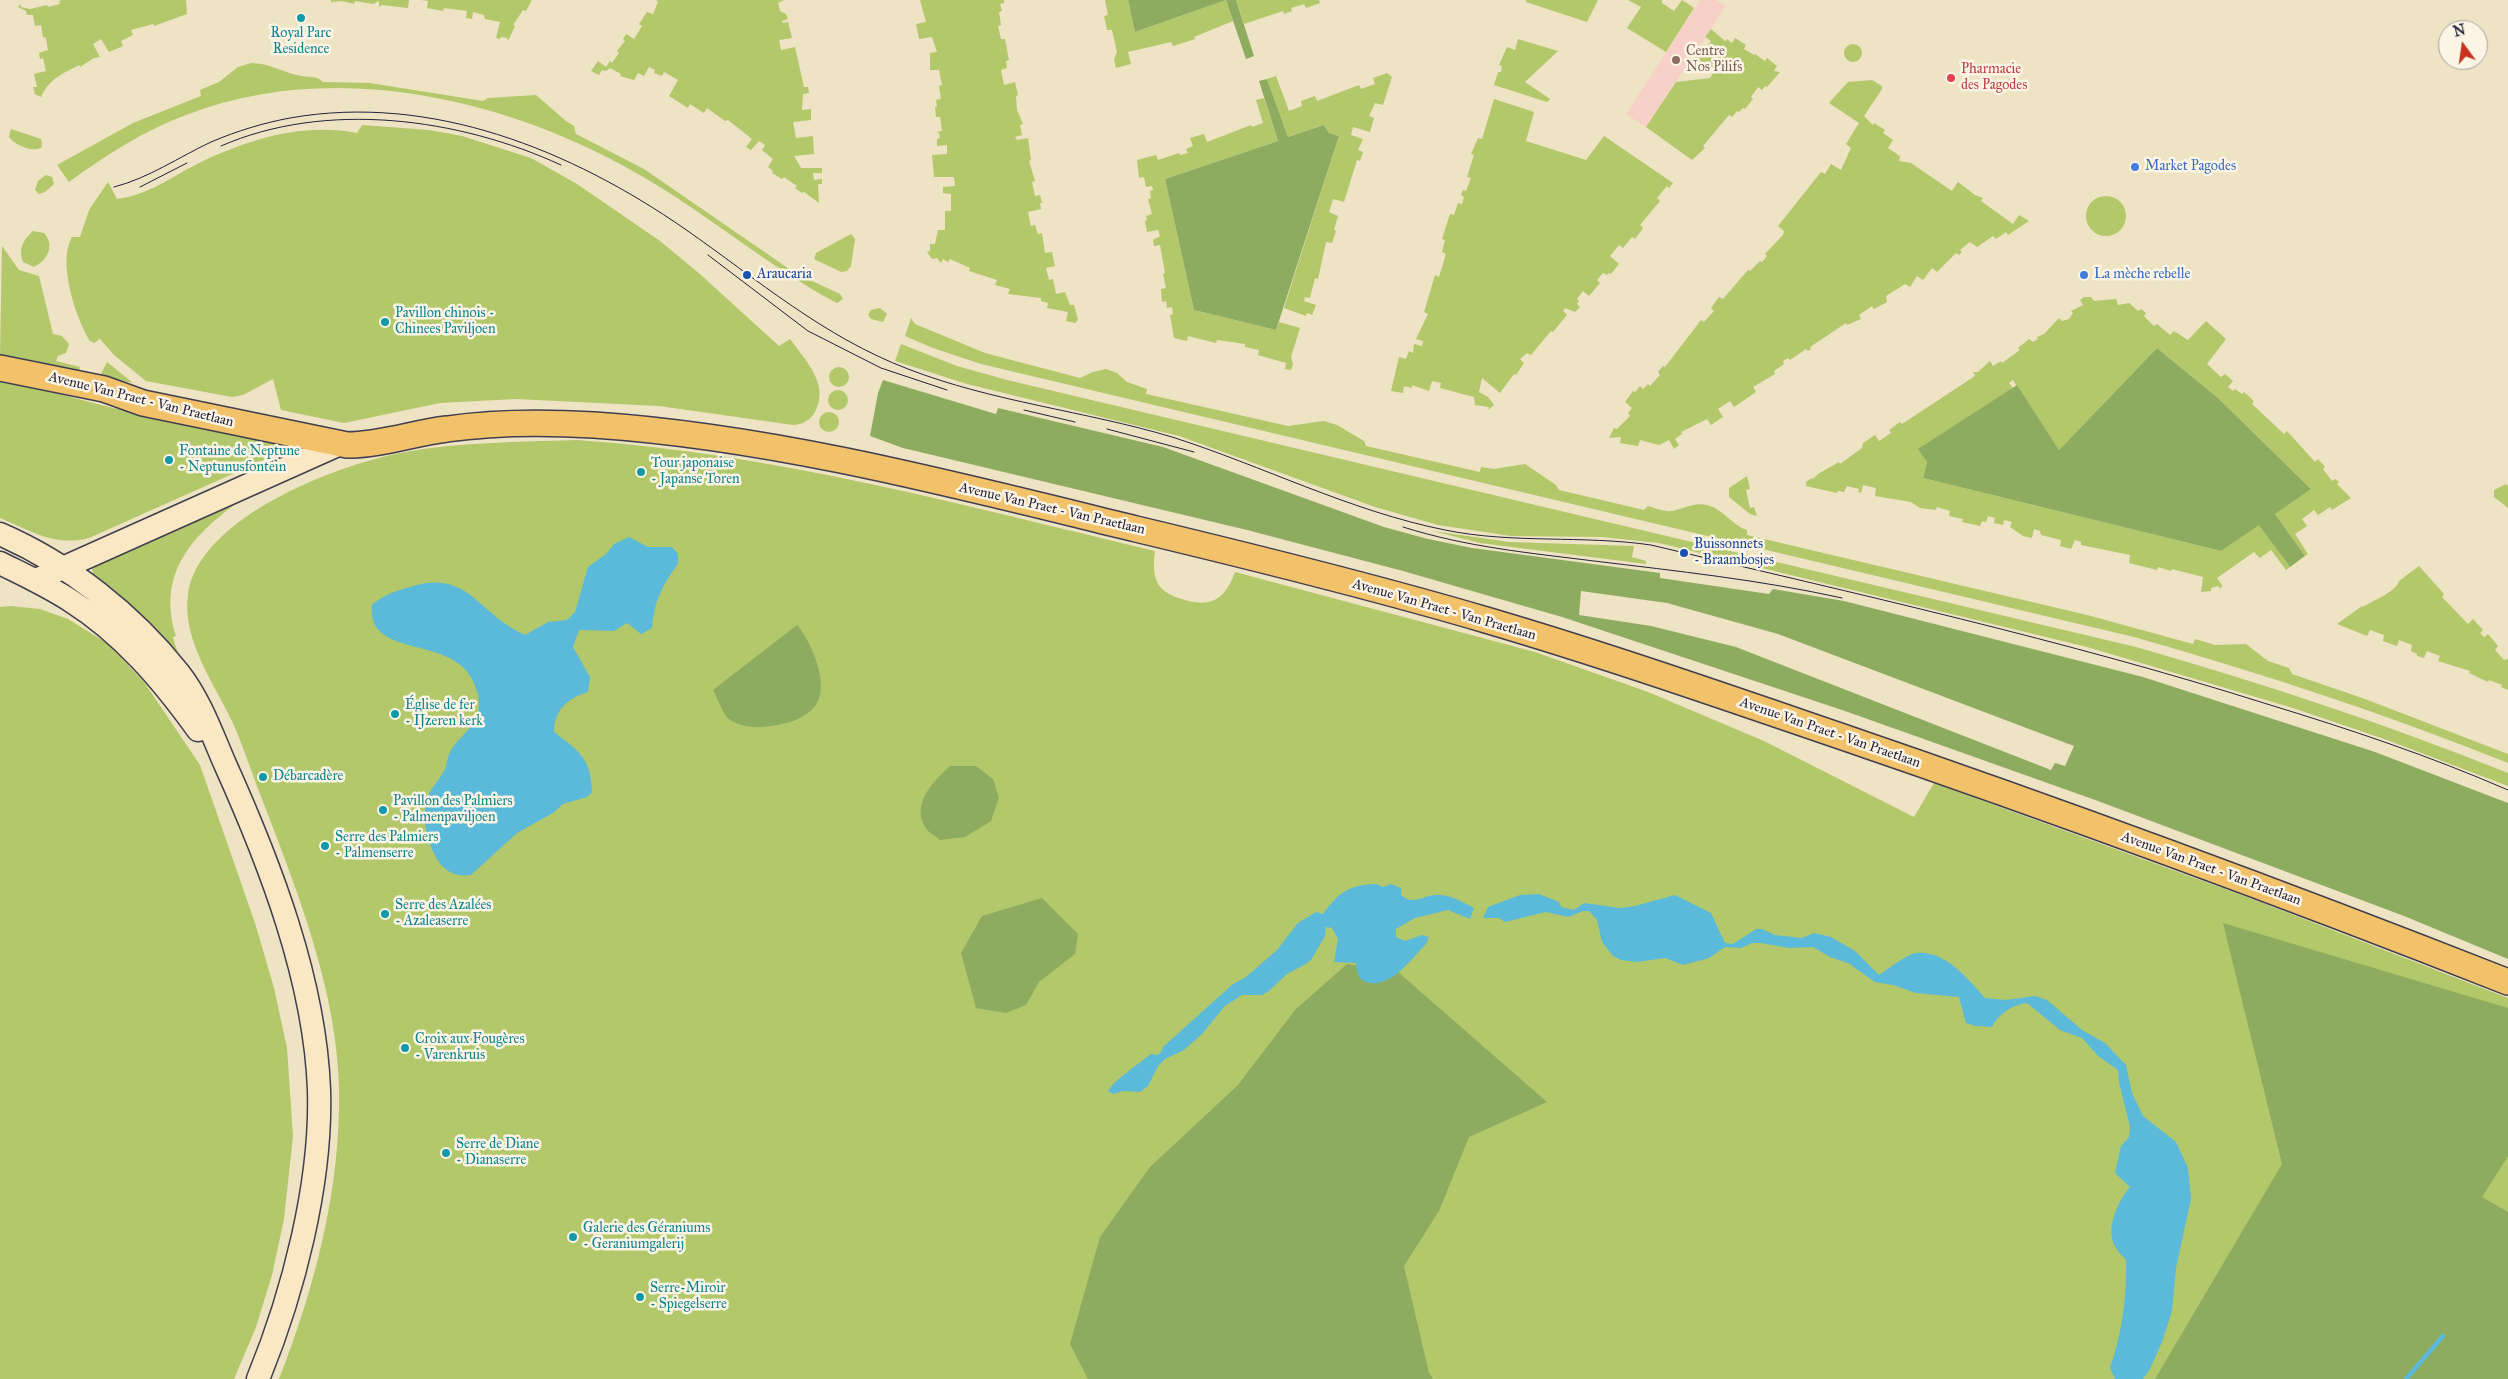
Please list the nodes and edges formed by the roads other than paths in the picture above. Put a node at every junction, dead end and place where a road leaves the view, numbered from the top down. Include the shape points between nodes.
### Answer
1 (0, 368) edge
2 (340, 444) junction
3 (0, 534) edge
4 (0, 563) edge
5 (64, 567) junction
6 (36, 580) junction
7 (231, 776) junction
8 (2508, 982) edge
9 (258, 1379) edge

1 - 2 main road, Avenue Van Praet - Van Praetlaan via 104,388 143,403
2 - 5 main road, Avenue Van Praet - Van Praetlaan
2 - 8 main road, Avenue Van Praet - Van Praetlaan via 369,444 491,424 567,423 618,427 719,439 845,462 1200,544 1483,619 1614,659 1973,782
3 - 5 main road via 37,550
4 - 6 main road
5 - 6 main road, Avenue Van Praet - Van Praetlaan
5 - 7 main road via 136,627 180,674
6 - 7 main road via 113,632 152,670
7 - 9 main road via 288,926 311,1024 319,1091 314,1160 301,1241 286,1301

